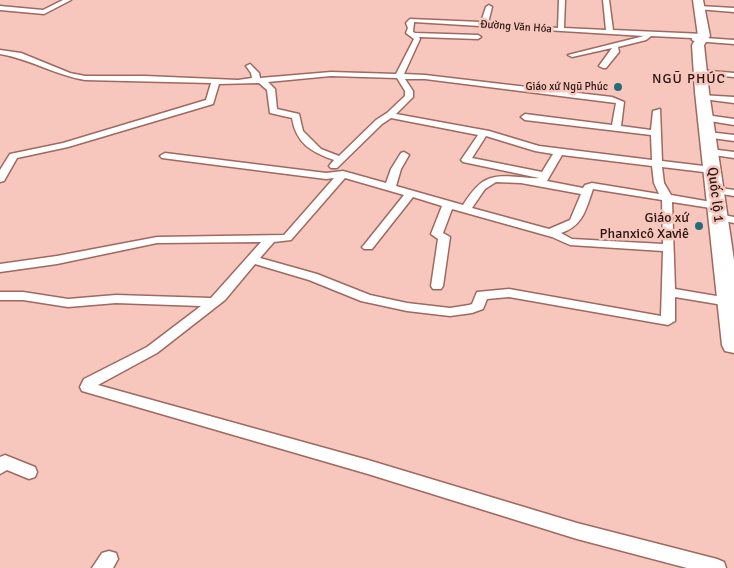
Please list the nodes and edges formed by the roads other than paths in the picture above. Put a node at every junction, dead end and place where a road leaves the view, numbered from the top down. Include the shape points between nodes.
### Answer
1 (68, 0) edge
2 (562, 0) edge
3 (606, 0) edge
4 (698, 4) edge
5 (489, 7) dead end
6 (0, 8) edge
7 (734, 10) edge
8 (687, 19) dead end
9 (484, 25) junction
10 (561, 30) junction
11 (610, 32) junction
12 (652, 34) junction
13 (415, 35) junction
14 (478, 37) dead end
15 (697, 39) junction
16 (734, 42) edge
17 (614, 46) junction
18 (0, 52) edge
19 (572, 55) dead end
20 (250, 66) dead end
21 (604, 66) dead end
22 (701, 72) junction
23 (734, 75) edge
24 (400, 76) junction
25 (259, 80) junction
26 (215, 82) junction
27 (703, 97) junction
28 (734, 100) edge
29 (657, 111) dead end
30 (390, 115) junction
31 (525, 117) dead end
32 (734, 122) edge
33 (616, 128) junction
34 (484, 133) junction
35 (656, 133) junction
36 (734, 138) edge
37 (709, 144) junction
38 (559, 152) junction
39 (404, 155) dead end
40 (734, 155) edge
41 (12, 156) junction
42 (165, 156) dead end
43 (0, 158) edge
44 (339, 159) junction
45 (657, 164) junction
46 (343, 174) junction
47 (326, 176) junction
48 (520, 176) junction
49 (0, 179) edge
50 (543, 180) junction
51 (390, 188) junction
52 (586, 192) junction
53 (734, 193) edge
54 (410, 194) junction
55 (667, 198) junction
56 (448, 204) junction
57 (466, 209) junction
58 (721, 209) edge
59 (549, 233) junction
60 (271, 238) junction
61 (727, 241) edge
62 (368, 247) dead end
63 (669, 248) junction
64 (253, 260) junction
65 (0, 268) edge
66 (437, 286) dead end
67 (669, 292) junction
68 (0, 296) edge
69 (214, 302) junction
70 (729, 302) junction
71 (734, 345) edge
72 (0, 466) edge
73 (29, 472) dead end
74 (717, 568) edge

1 - 6 street via 44,12
2 - 10 street
3 - 11 street
4 - 7 street
4 - 15 highway, Quốc lộ 1
5 - 9 street
8 - 15 highway, Quốc lộ 1
9 - 10 street, Đường Văn Hóa
9 - 13 street, Đường Văn Hóa via 414,20 409,23 409,32
10 - 11 street, Đường Văn Hóa
11 - 12 street, Đường Văn Hóa
12 - 15 street, Đường Văn Hóa
12 - 17 street
13 - 14 street
13 - 24 street, Đường Văn Hóa via 417,39
15 - 16 street, Đường Văn Hóa
15 - 22 highway, Quốc lộ 1
17 - 19 street
17 - 21 street via 616,50
18 - 26 street via 85,78
20 - 25 street
22 - 23 street
22 - 27 highway, Quốc lộ 1
24 - 25 street via 331,74
24 - 30 street via 409,97
24 - 33 street via 612,100 620,102
25 - 26 street
25 - 44 street via 270,89 273,111 296,116 299,132 318,151
26 - 41 street via 211,100 207,103 65,145
27 - 28 street
27 - 37 highway, Quốc lộ 1
29 - 35 street
30 - 34 street
30 - 44 street
31 - 33 street
32 - 37 street
33 - 35 street
34 - 38 street
34 - 48 street via 466,160
35 - 45 street
36 - 37 street
37 - 40 street
37 - 45 street
37 - 58 highway, Quốc lộ 1
38 - 45 street
38 - 50 street
39 - 51 street
41 - 43 street
41 - 49 street
42 - 47 street
44 - 47 street
45 - 55 street via 659,183
46 - 47 street
46 - 51 street
46 - 60 street via 288,238
48 - 50 street
48 - 57 street via 486,182
50 - 52 street
51 - 54 street
52 - 55 street via 592,186
52 - 59 street via 576,222
53 - 58 street
54 - 56 street
54 - 62 street
55 - 58 street
55 - 63 street
56 - 57 street
56 - 66 street via 437,234 444,237
57 - 59 street
58 - 61 highway, Quốc lộ 1
59 - 63 street via 570,242
60 - 64 street
60 - 65 street via 157,240
61 - 70 highway, Quốc lộ 1
63 - 67 street
64 - 67 street via 313,277 366,298 444,312 472,309 478,306 482,294 509,293 668,321
64 - 69 street
67 - 70 street
68 - 69 street via 68,303 116,299
69 - 74 street via 152,350 88,383 87,387 578,531
70 - 71 highway, Quốc lộ 1
72 - 73 street via 5,462

